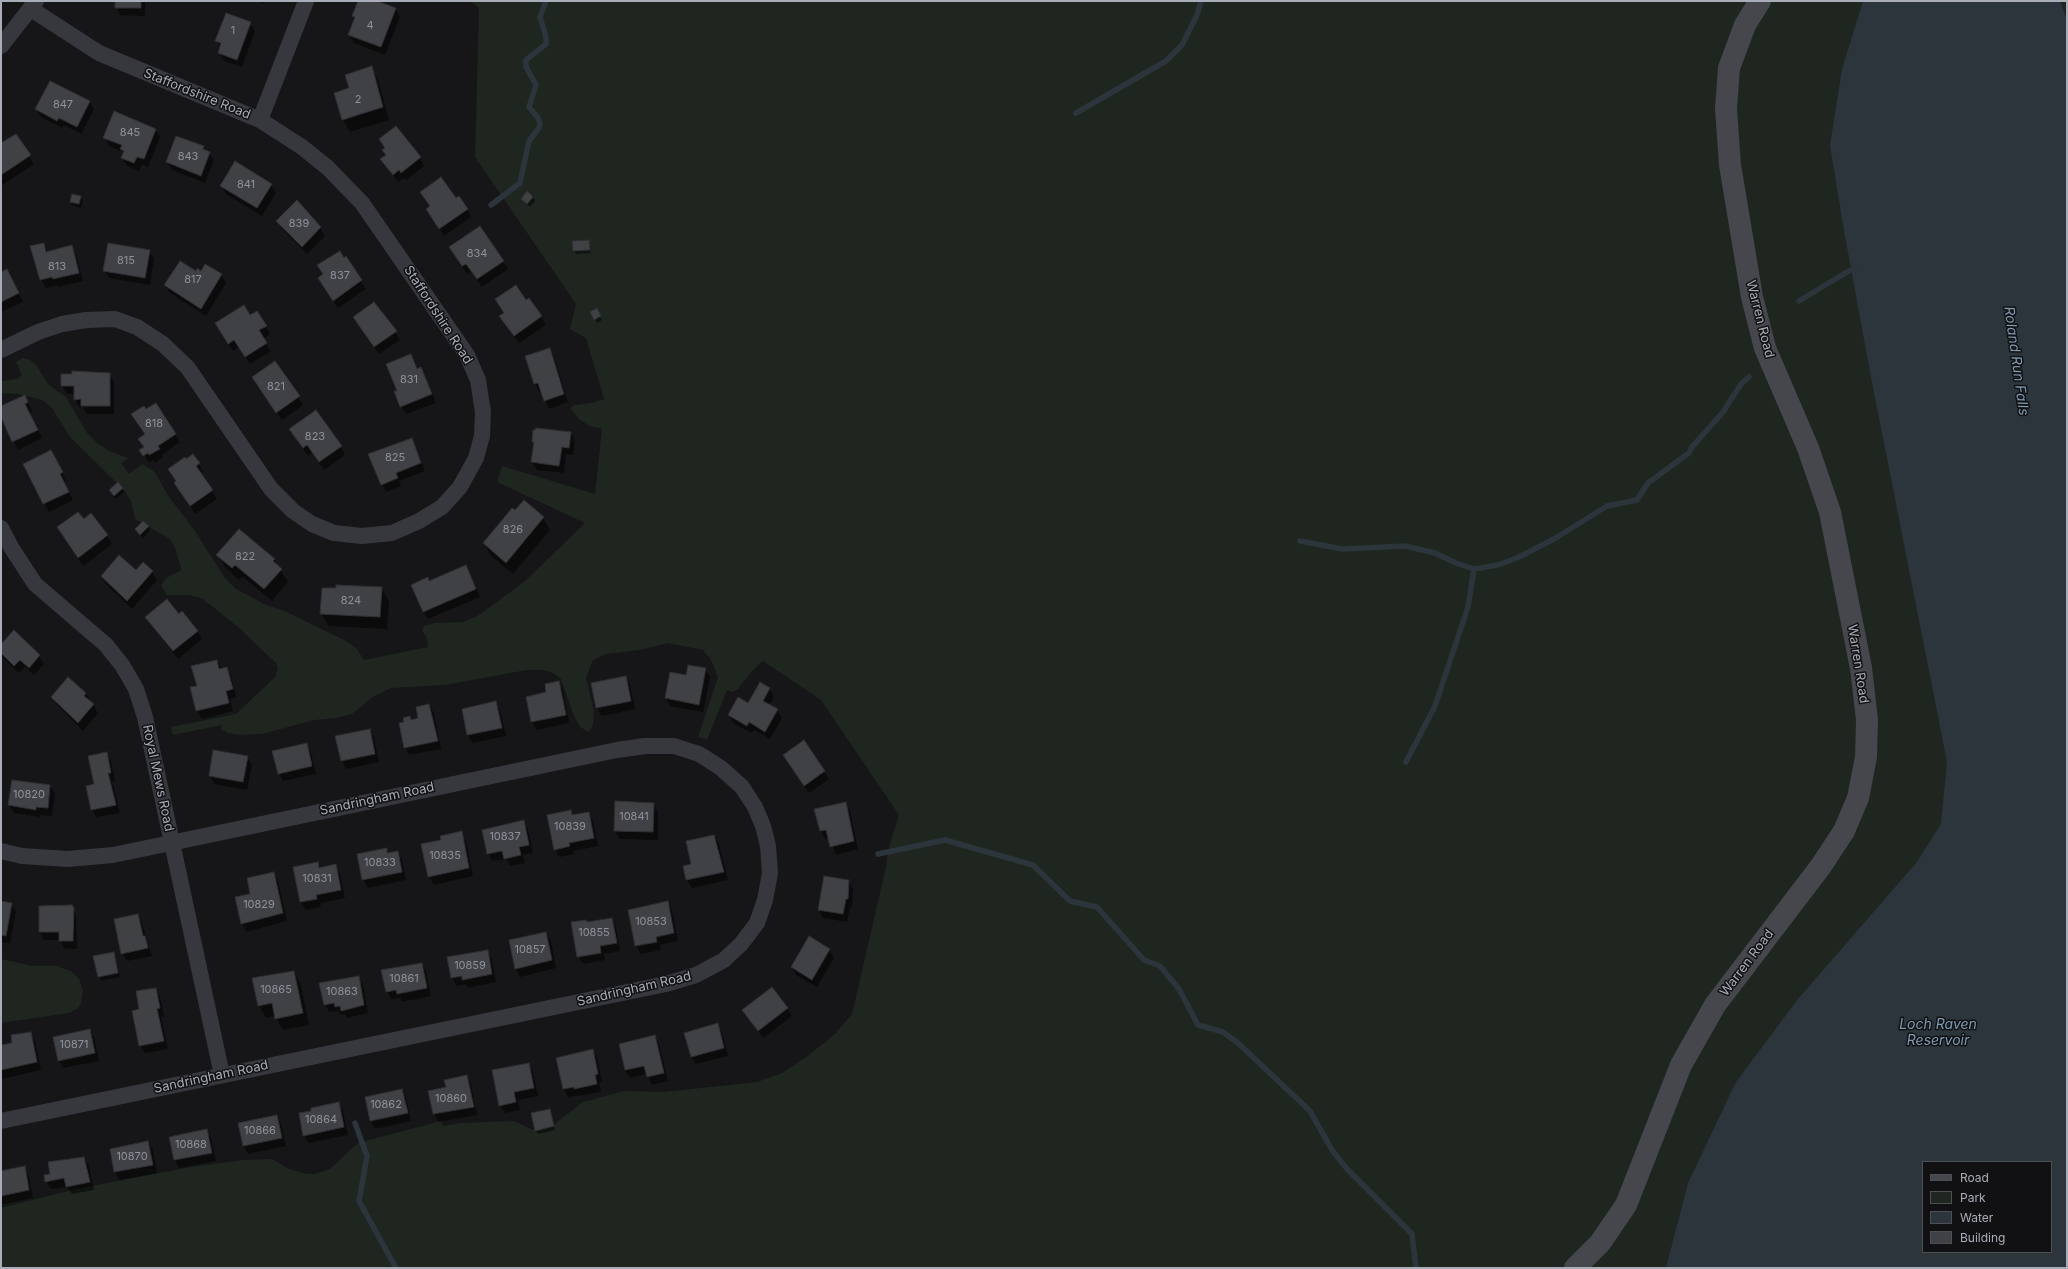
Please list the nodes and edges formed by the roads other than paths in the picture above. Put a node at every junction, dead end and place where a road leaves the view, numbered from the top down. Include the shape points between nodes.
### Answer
1 (306, 1) edge
2 (1760, 1) edge
3 (33, 5) edge
4 (1, 46) edge
5 (260, 120) junction
6 (1, 350) edge
7 (1, 528) edge
8 (172, 842) junction
9 (1, 851) edge
10 (222, 1075) junction
11 (1, 1121) edge
12 (1576, 1268) edge

1 - 5 street
2 - 12 street, Warren Road via 1745,25 1729,68 1726,109 1730,165 1752,297 1765,348 1808,448 1830,512 1861,668 1867,720 1866,756 1858,798 1844,831 1821,866 1715,1004 1680,1066 1626,1205 1600,1243
3 - 4 street
3 - 5 street, Staffordshire Road via 98,53
5 - 6 street, Staffordshire Road via 302,147 328,168 362,203 467,355 478,380 483,412 482,436 476,458 460,487 442,507 392,533 362,536 334,533 312,524 293,511 271,489 188,368 163,344 137,327 115,319 62,324 38,332
7 - 8 street, Royal Mews Road via 10,547 35,584 106,645 136,689 145,717
8 - 9 street, Sandringham Road via 113,854 67,859 22,856
8 - 10 street, Royal Mews Road
8 - 10 street, Sandringham Road via 617,750 674,746 699,754 721,768 742,787 755,807 768,846 770,873 765,900 757,922 741,944 724,960 696,975 666,984
10 - 11 street, Sandringham Road

